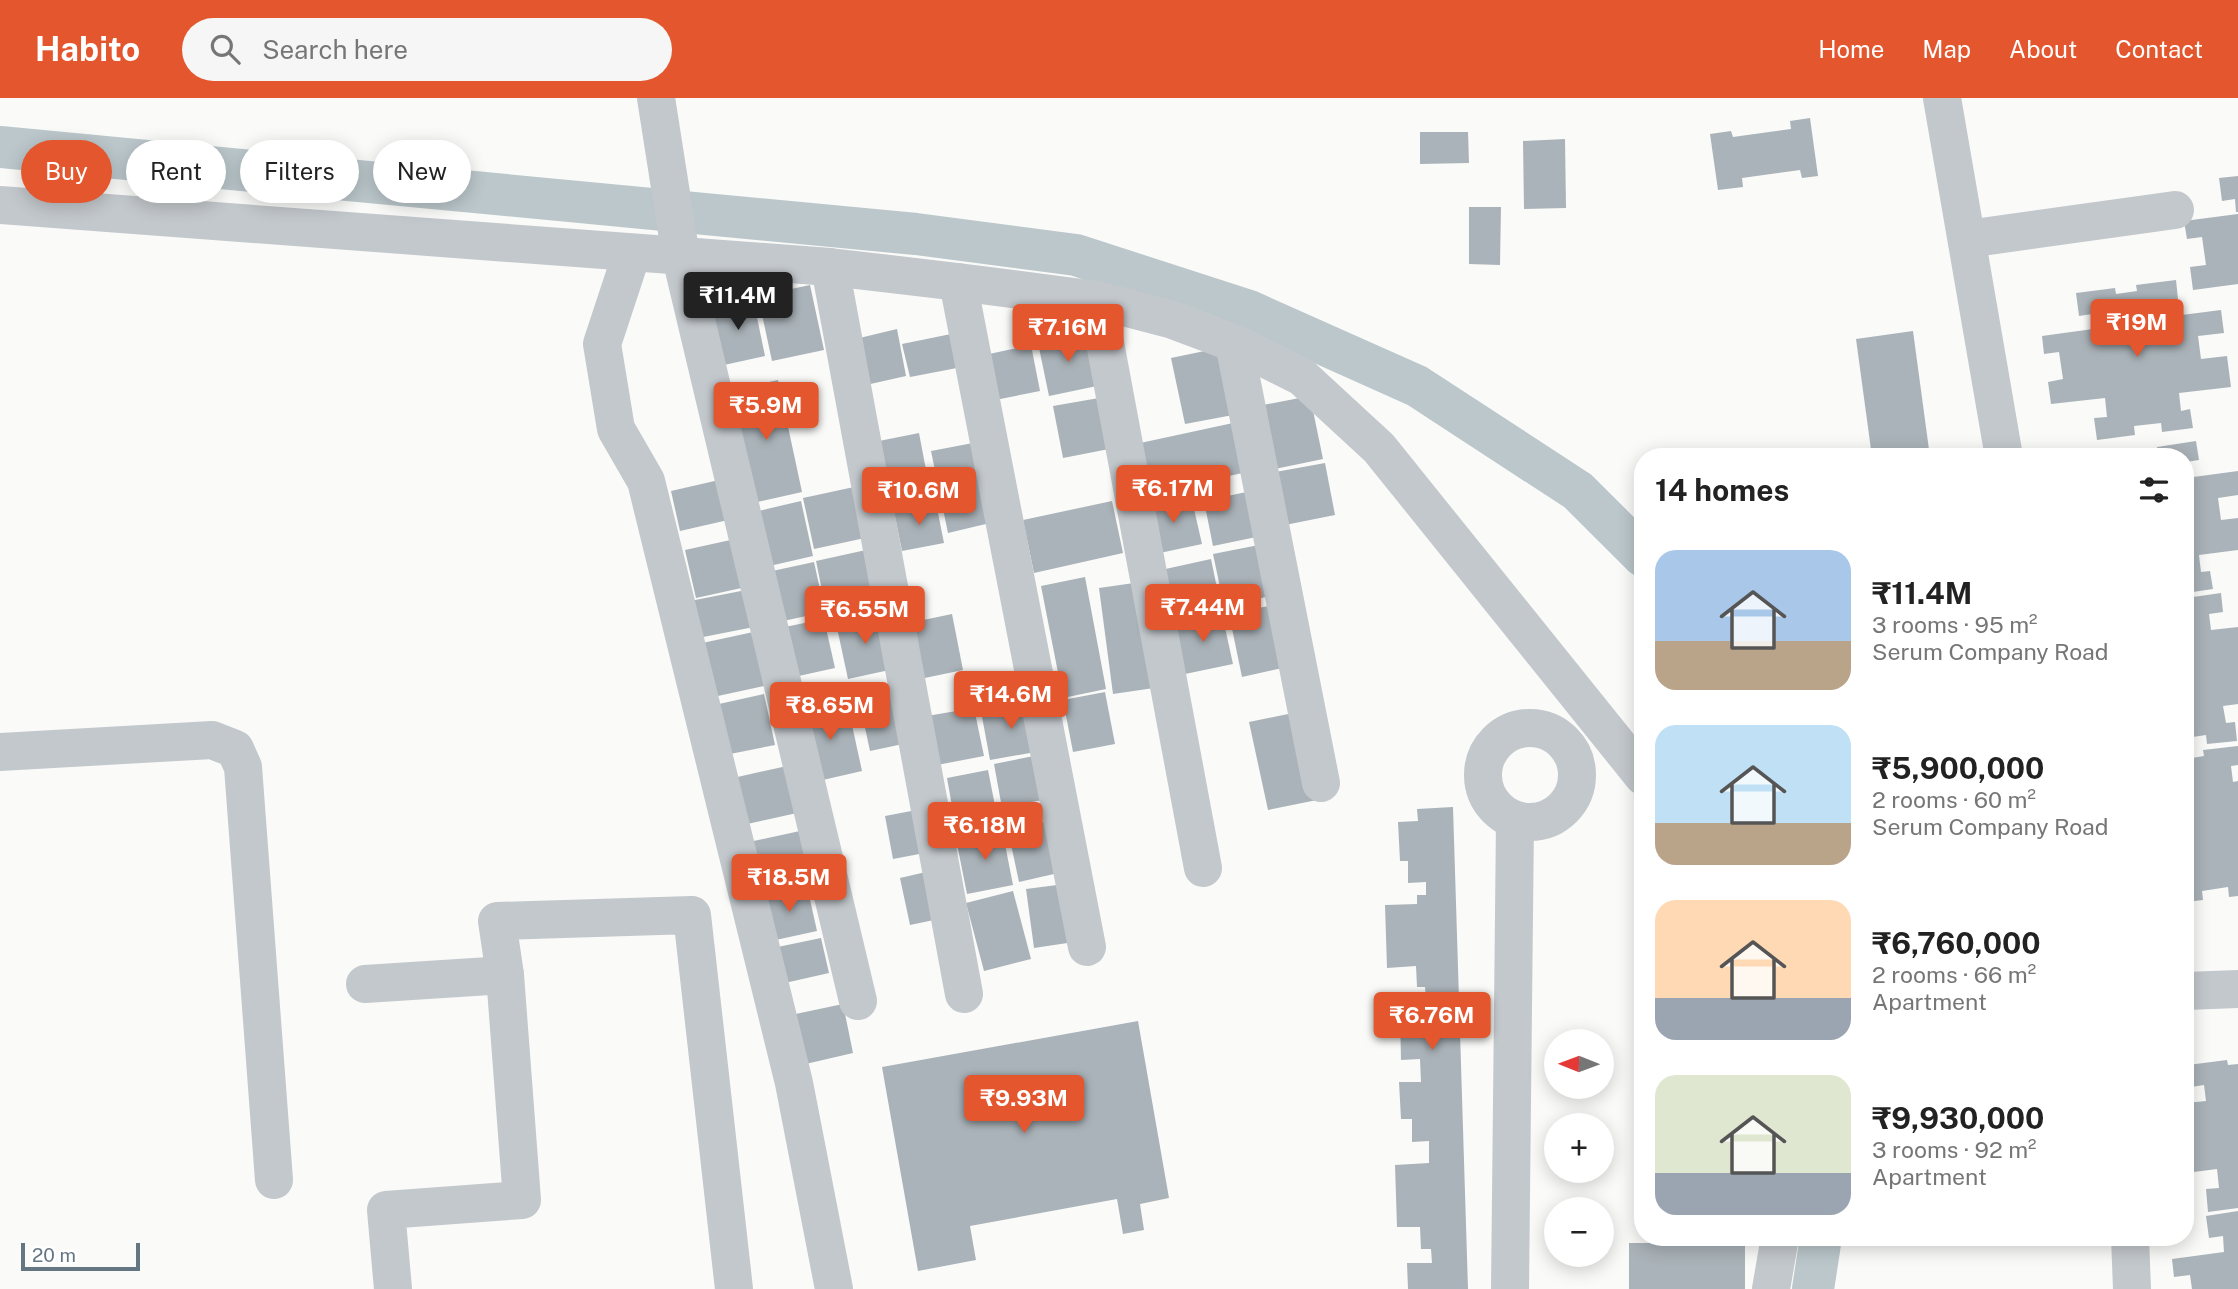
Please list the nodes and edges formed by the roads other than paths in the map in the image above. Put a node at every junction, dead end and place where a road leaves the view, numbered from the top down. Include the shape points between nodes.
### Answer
1 (656, 98) edge
2 (1942, 98) edge
3 (0, 205) edge
4 (2175, 210) dead end
5 (1967, 239) junction
6 (680, 248) junction
7 (632, 253) junction
8 (831, 267) junction
9 (958, 282) junction
10 (1097, 300) junction
11 (1234, 343) junction
12 (2002, 448) edge
13 (0, 752) edge
14 (1634, 765) edge
15 (1321, 783) dead end
16 (1515, 821) dead end
17 (1203, 868) dead end
18 (1087, 947) dead end
19 (505, 975) junction
20 (365, 985) dead end
21 (2238, 989) edge
22 (2194, 991) edge
23 (964, 994) dead end
24 (858, 1001) dead end
25 (274, 1180) dead end
26 (1778, 1246) edge
27 (2130, 1246) edge
28 (393, 1289) edge
29 (734, 1289) edge
30 (834, 1289) edge
31 (1510, 1289) edge
32 (1771, 1289) edge
33 (2132, 1289) edge

1 - 6 street
2 - 5 street
3 - 7 street
4 - 5 street
5 - 12 street
6 - 7 street
6 - 8 street
6 - 24 street
7 - 30 street via 602,344 616,429 646,481 794,1083
8 - 9 street
8 - 23 street
9 - 10 street
9 - 18 street
10 - 11 street via 1170,318
10 - 17 street
11 - 14 street via 1302,377 1379,449
11 - 15 street
13 - 25 street via 212,740 235,749 243,767
16 - 31 street
19 - 20 street
19 - 28 street via 522,1200 386,1210
19 - 29 street via 497,921 692,915
21 - 22 street
26 - 32 street
27 - 33 street

